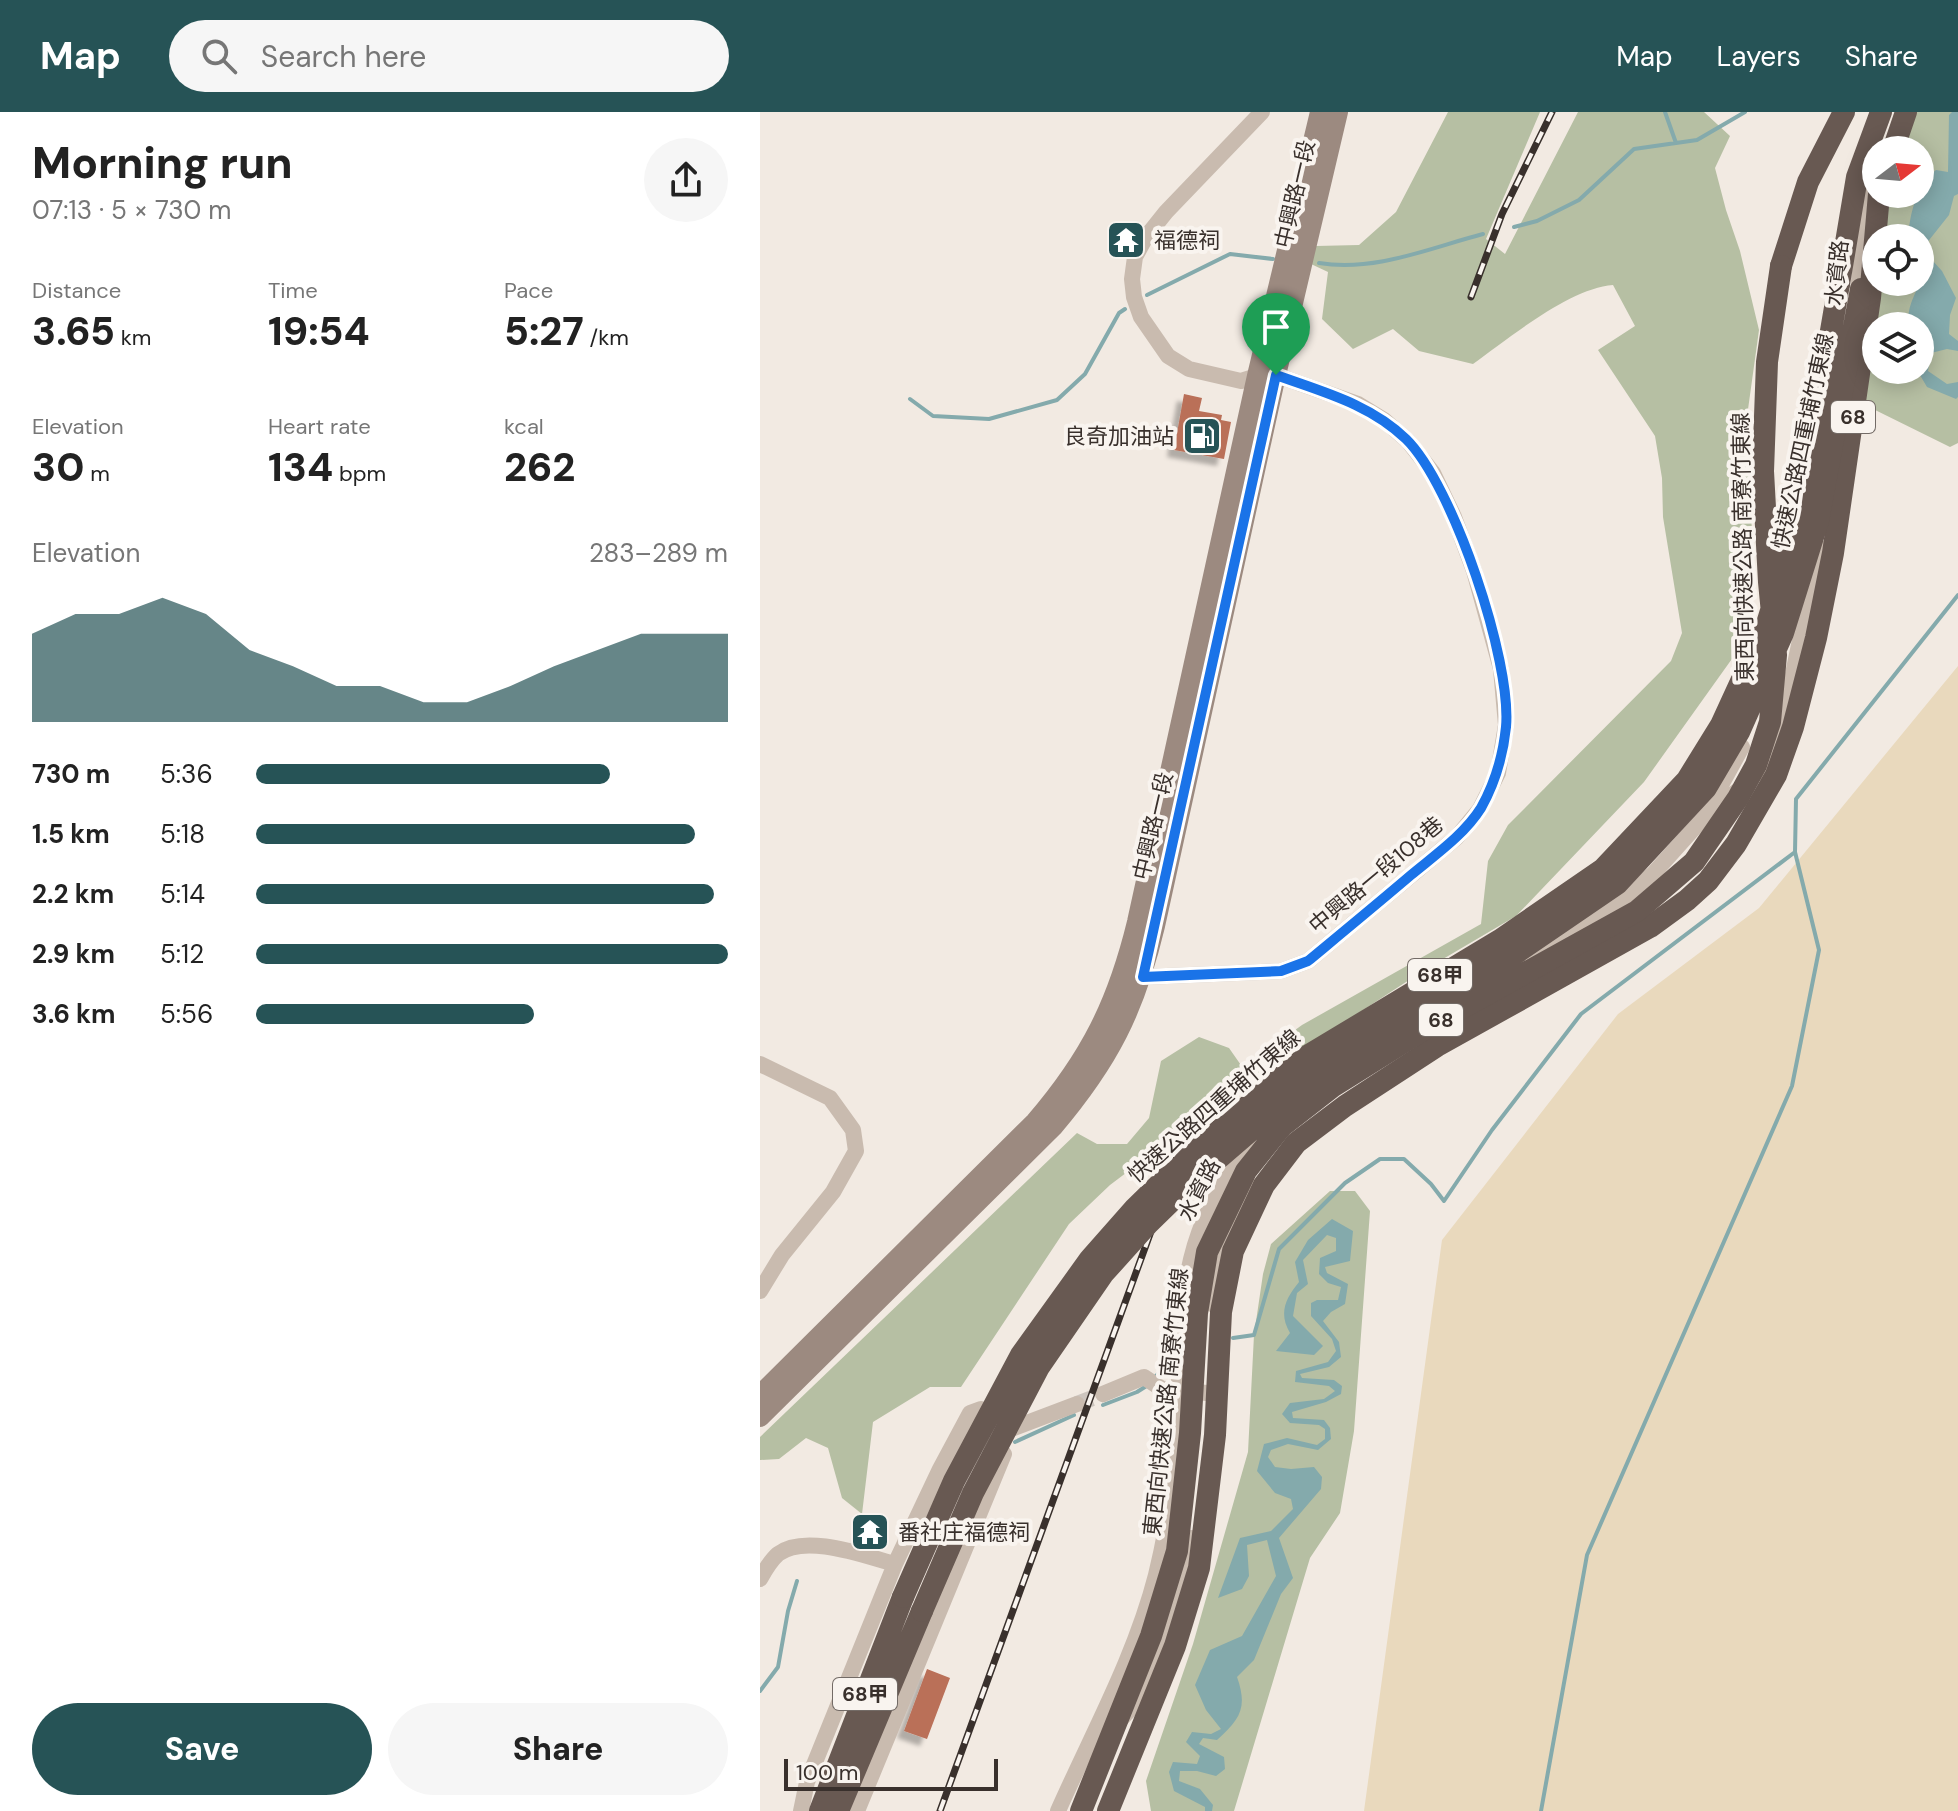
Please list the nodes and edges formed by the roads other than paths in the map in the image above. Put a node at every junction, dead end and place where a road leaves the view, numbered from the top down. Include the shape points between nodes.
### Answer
1 (1262, 112) edge
2 (1320, 112) edge
3 (1338, 112) edge
4 (1844, 112) edge
5 (1881, 112) edge
6 (1895, 112) edge
7 (1906, 112) edge
8 (1887, 136) edge
9 (1898, 136) edge
10 (1868, 208) edge
11 (1875, 208) edge
12 (1878, 208) edge
13 (1850, 286) junction
14 (1267, 376) junction
15 (1805, 616) junction
16 (1705, 816) junction
17 (1565, 936) junction
18 (1143, 977) junction
19 (760, 1064) edge
20 (760, 1291) edge
21 (1170, 1390) junction
22 (1207, 1393) junction
23 (1103, 1394) tunnel mouth
24 (760, 1395) edge
25 (1077, 1404) tunnel mouth
26 (760, 1417) edge
27 (1011, 1429) junction
28 (895, 1564) junction
29 (760, 1579) edge
30 (1079, 1763) junction
31 (801, 1811) edge
32 (820, 1811) edge
33 (838, 1811) edge
34 (857, 1811) edge
35 (1058, 1811) edge
36 (1081, 1811) edge
37 (1108, 1811) edge

1 - 14 street, 中興路一段108巷 via 1166,212 1135,257 1132,279 1141,317 1168,356 1189,369 1241,381
2 - 14 main road, 中興路一段
3 - 14 main road, 中興路一段
4 - 36 highway, 東西向快速公路 南寮竹東線 / 68, bridge via 1808,182 1781,266 1767,362 1763,471 1776,655 1770,722 1756,765 1694,862 1637,911 1332,1087 1282,1126 1246,1171 1207,1252 1177,1551 1151,1636
5 - 13 highway, 68甲 via 1857,177
6 - 8 street
7 - 9 highway
10 - 15 street, 水資路 via 1840,464
11 - 13 highway, 68甲
12 - 37 highway, 東西向快速公路 南寮竹東線 / 68 via 1833,553 1816,638 1776,775 1736,844 1687,900 1650,927 1437,1046 1345,1106 1296,1143 1264,1185 1233,1251 1221,1312 1215,1435 1199,1568 1175,1646
13 - 32 highway, 快速公路四重埔竹東線 / 68甲, bridge via 1798,523 1766,627 1721,725 1687,780 1603,869 1500,940 1304,1058 1182,1162 1090,1259 1021,1355 954,1481
13 - 33 highway, 快速公路四重埔竹東線 / 68甲, bridge via 1818,521 1783,633 1739,732 1706,788 1617,884 1519,951 1314,1076 1190,1183 1103,1274 1039,1367 973,1493
14 - 18 main road, 中興路一段
14 - 18 street, 中興路一段108巷 via 1358,404 1408,441 1433,473 1454,517 1501,669 1506,725 1498,773 1480,809 1457,837 1308,961 1281,971
14 - 24 main road, 中興路一段 via 1125,973 1097,1035 1067,1084 1035,1122
15 - 16 street, 水資路
15 - 16 street, 水資路 via 1783,722 1766,768
16 - 17 street, 水資路 via 1644,882
17 - 21 street, 水資路 via 1422,1020 1322,1085 1267,1129 1237,1164 1204,1221 1189,1272
17 - 22 street, 水資路 via 1335,1104 1284,1146 1257,1178 1221,1250 1210,1313
18 - 26 main road, 中興路一段 via 1109,1052 1053,1127
19 - 20 street via 830,1098 853,1130 856,1151 833,1192
21 - 22 street
21 - 23 street via 1144,1377
21 - 30 street, 水資路 via 1173,1487 1155,1578 1134,1641
22 - 30 street, 水資路 via 1189,1558 1159,1655 1141,1698
25 - 27 street
27 - 28 street via 1006,1420 981,1409 966,1417
27 - 34 street
28 - 29 street via 839,1549 794,1546 779,1553
28 - 31 street via 807,1782
30 - 35 street, 水資路

